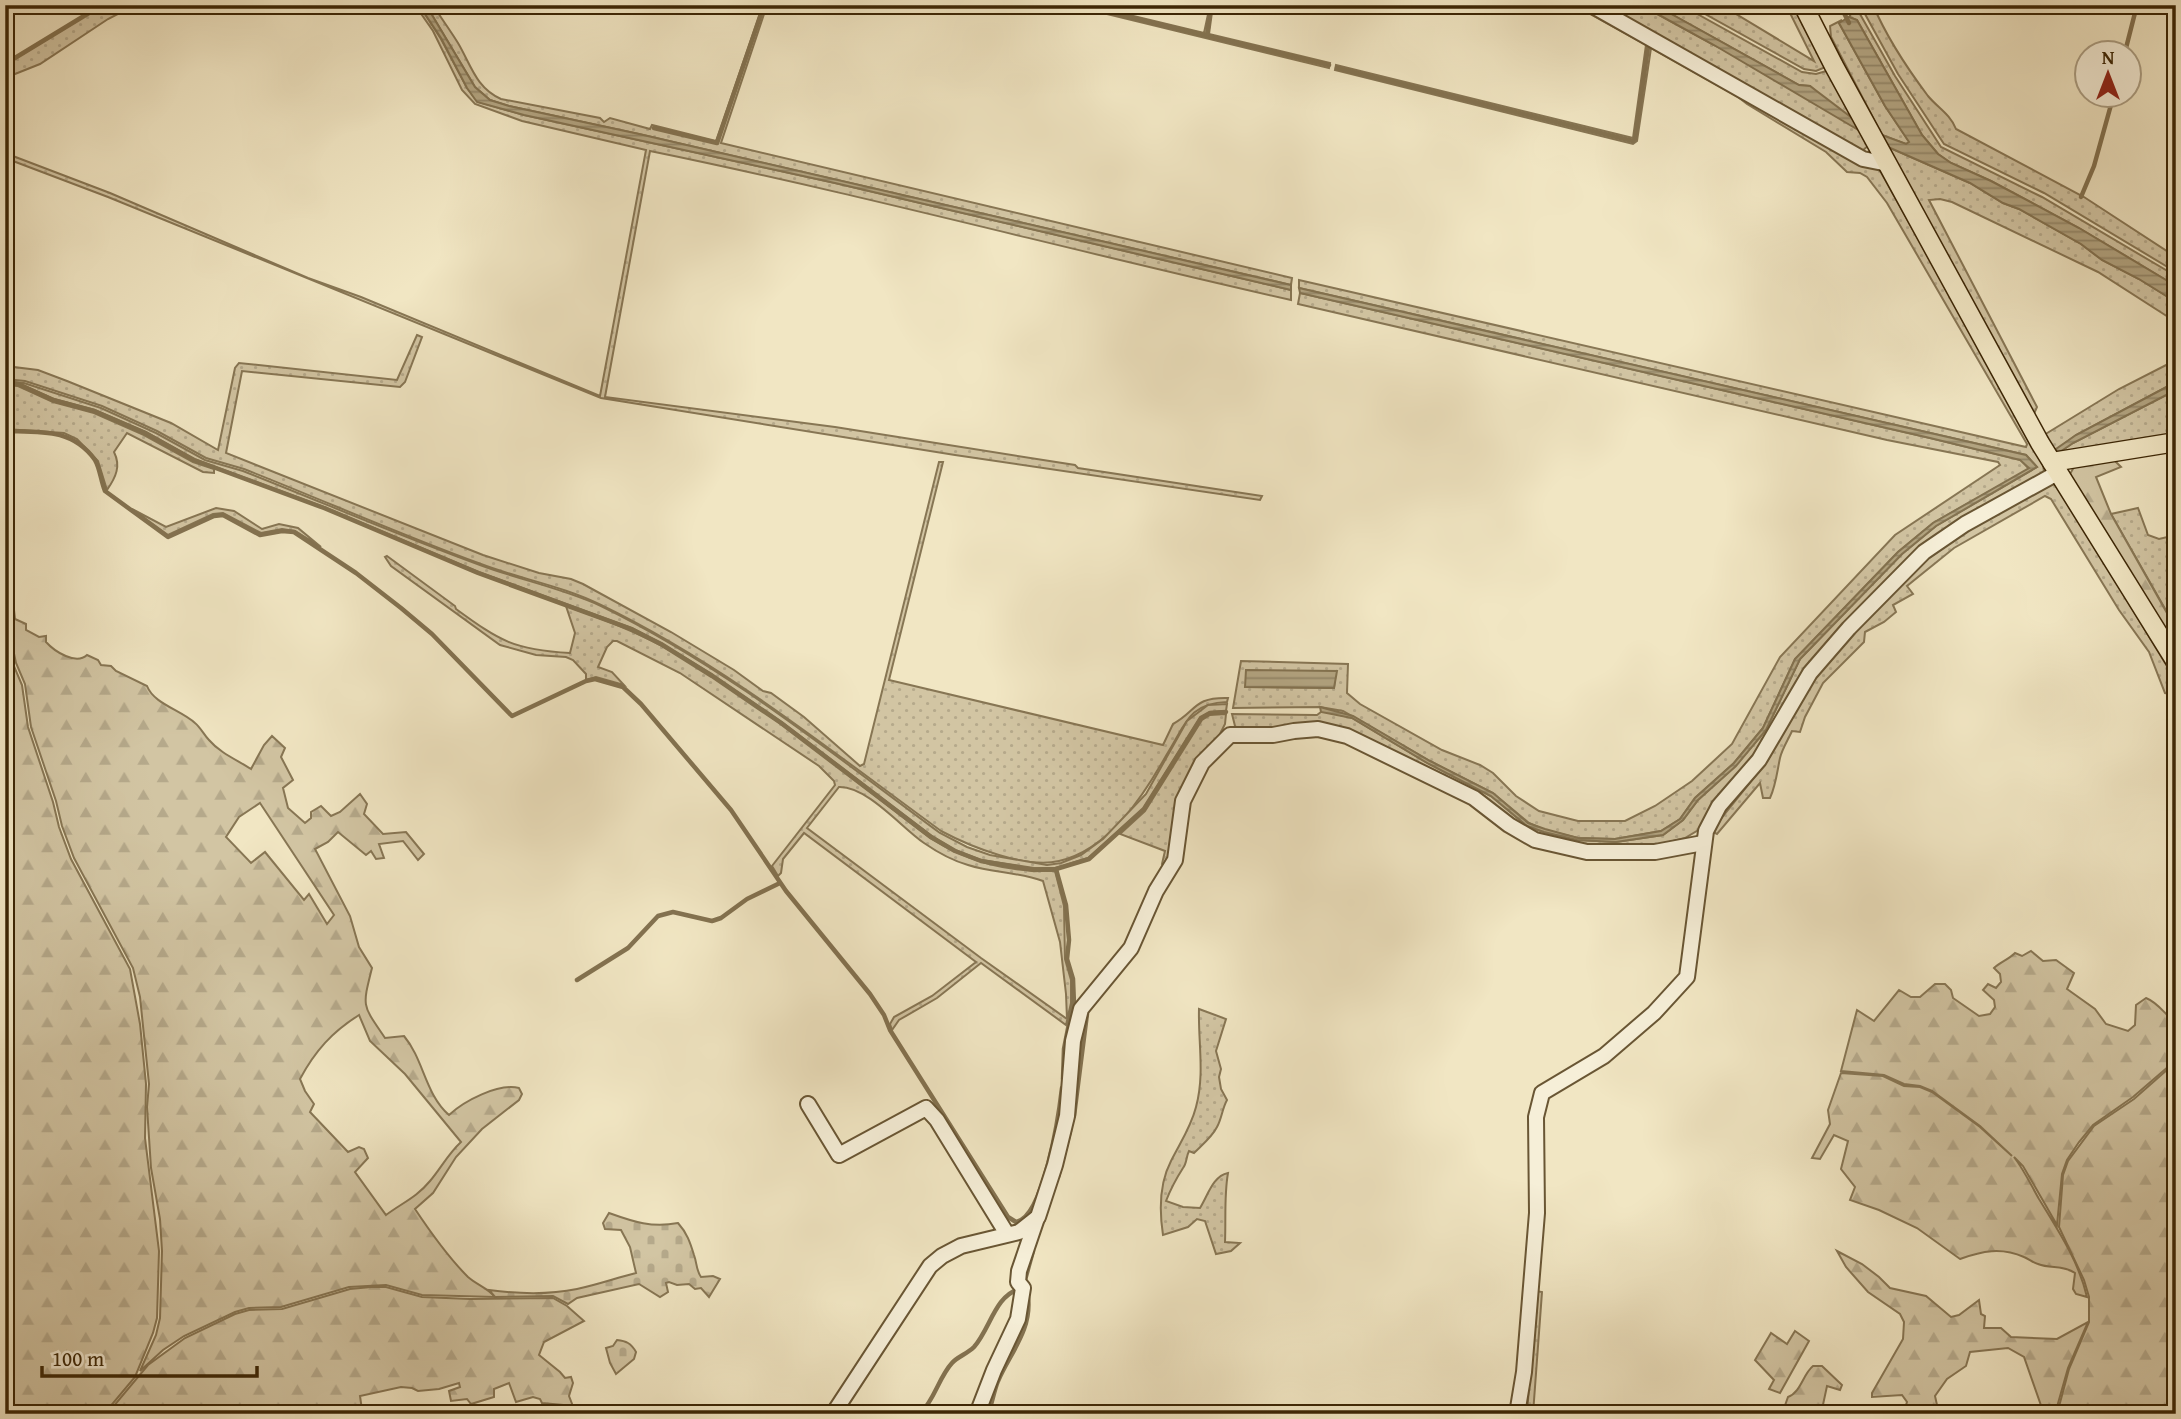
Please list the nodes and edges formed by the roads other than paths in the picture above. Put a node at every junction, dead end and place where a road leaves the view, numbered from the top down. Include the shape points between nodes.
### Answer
1 (1591, 5) edge
2 (1803, 5) edge
3 (1884, 156) junction
4 (2176, 442) edge
5 (2054, 465) junction
6 (2176, 662) edge
7 (1703, 843) junction
8 (808, 1104) dead end
9 (1038, 1217) junction
10 (1007, 1234) junction
11 (833, 1414) edge
12 (977, 1414) edge
13 (1517, 1414) edge

1 - 3 street via 1863,159
2 - 3 main road
3 - 5 main road
4 - 5 main road
5 - 6 main road
5 - 7 street via 1924,552 1849,628 1810,673 1759,760 1719,806
7 - 9 street via 1655,852 1587,852 1535,840 1474,797 1348,736 1318,729 1230,735 1202,763 1184,801 1175,860 1130,948 1081,1009 1073,1041 1067,1116
7 - 13 street via 1687,977 1604,1056 1542,1093 1536,1116 1536,1213
8 - 10 street via 839,1155 926,1108
9 - 10 street via 1019,1232
9 - 12 street via 1018,1271 1023,1288 1018,1319
10 - 11 street via 961,1246 930,1266

